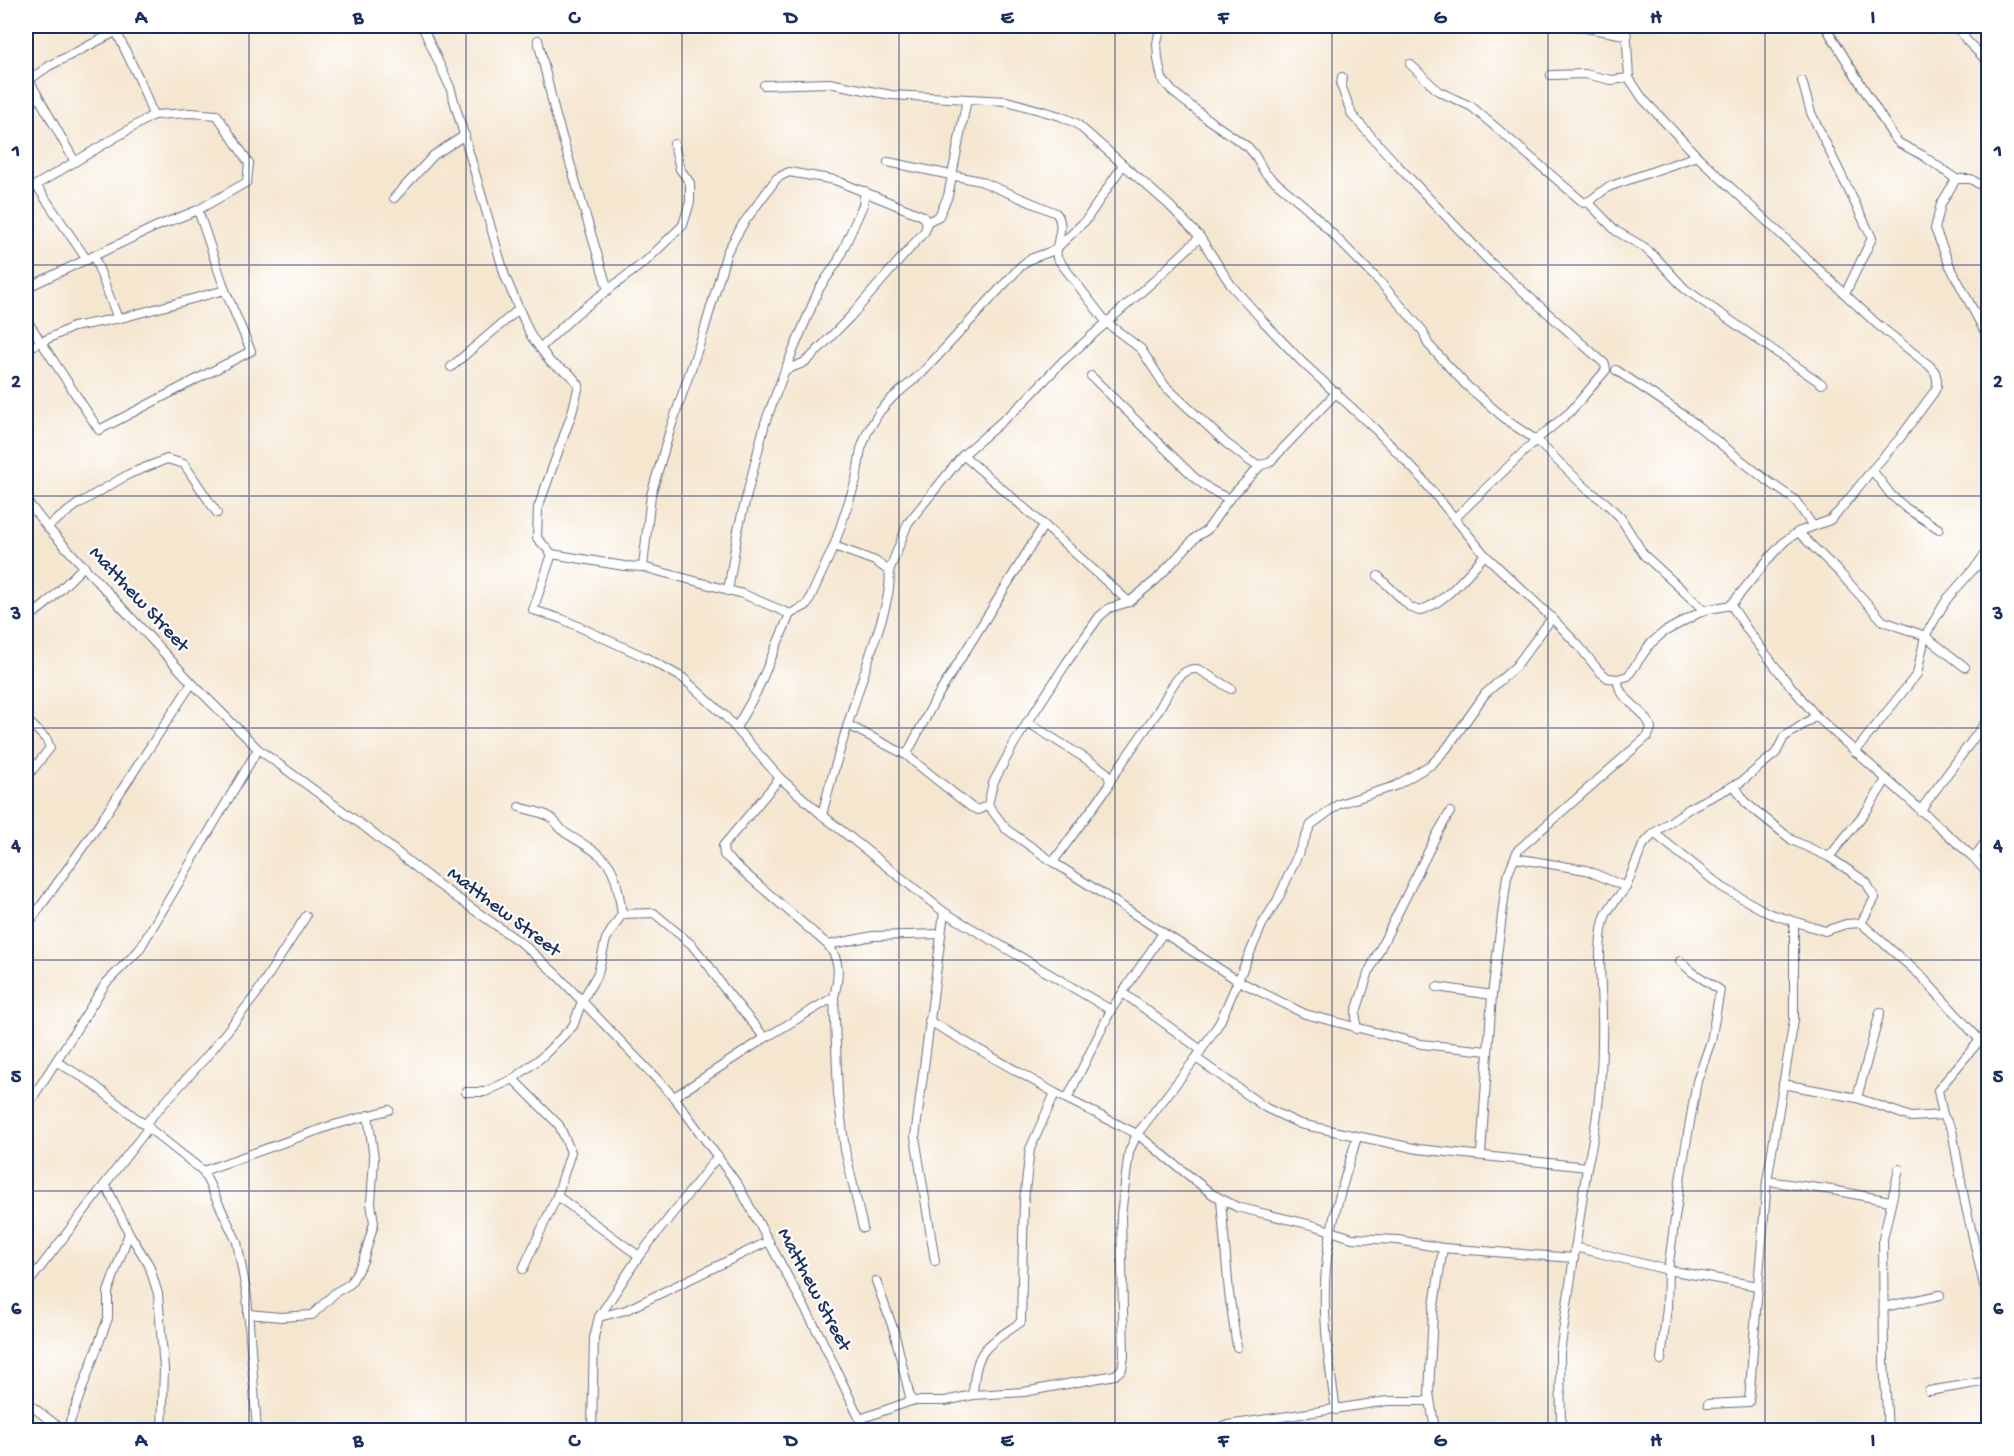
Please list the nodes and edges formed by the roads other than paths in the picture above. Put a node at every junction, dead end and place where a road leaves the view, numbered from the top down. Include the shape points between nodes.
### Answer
1 (127, 26) edge
2 (422, 26) edge
3 (1164, 26) edge
4 (1575, 26) edge
5 (1626, 26) edge
6 (1825, 26) edge
7 (1957, 26) edge
8 (116, 32) junction
9 (1625, 35) junction
10 (538, 40) dead end
11 (1989, 62) edge
12 (1410, 64) dead end
13 (1551, 75) dead end
14 (1342, 76) dead end
15 (1629, 78) junction
16 (27, 81) edge
17 (1802, 81) dead end
18 (764, 85) dead end
19 (967, 99) junction
20 (153, 115) junction
21 (465, 135) junction
22 (674, 144) dead end
23 (1697, 156) junction
24 (75, 162) junction
25 (888, 162) dead end
26 (1123, 165) junction
27 (952, 176) junction
28 (1956, 179) junction
29 (36, 185) junction
30 (1989, 190) edge
31 (865, 191) junction
32 (26, 194) edge
33 (394, 198) dead end
34 (1588, 202) junction
35 (198, 210) junction
36 (927, 222) junction
37 (1200, 237) junction
38 (1055, 250) junction
39 (90, 258) junction
40 (26, 288) edge
41 (225, 290) junction
42 (608, 290) junction
43 (1845, 294) junction
44 (519, 309) junction
45 (26, 319) edge
46 (118, 319) junction
47 (1107, 323) junction
48 (1989, 338) edge
49 (39, 341) junction
50 (540, 348) junction
51 (26, 349) edge
52 (451, 367) dead end
53 (784, 370) junction
54 (1616, 370) dead end
55 (1091, 376) dead end
56 (1822, 384) dead end
57 (1337, 392) junction
58 (1536, 440) junction
59 (963, 455) junction
60 (1260, 465) junction
61 (1872, 470) junction
62 (1229, 499) junction
63 (26, 500) edge
64 (217, 513) dead end
65 (1455, 518) junction
66 (1044, 525) junction
67 (1813, 526) junction
68 (47, 527) junction
69 (1939, 529) dead end
70 (1798, 532) junction
71 (834, 546) junction
72 (1989, 549) edge
73 (552, 554) junction
74 (1485, 555) junction
75 (84, 566) junction
76 (643, 567) junction
77 (889, 570) junction
78 (1378, 576) dead end
79 (728, 591) junction
80 (1129, 602) junction
81 (1731, 605) junction
82 (1704, 610) junction
83 (790, 614) junction
84 (1552, 618) junction
85 (26, 620) edge
86 (1925, 636) junction
87 (1965, 667) dead end
88 (1618, 679) junction
89 (192, 682) junction
90 (1231, 689) dead end
91 (1816, 716) junction
92 (26, 719) edge
93 (1989, 719) edge
94 (1027, 722) junction
95 (848, 725) junction
96 (736, 728) junction
97 (258, 749) junction
98 (1855, 752) junction
99 (908, 756) junction
100 (26, 778) edge
101 (780, 778) junction
102 (1886, 780) junction
103 (1110, 781) junction
104 (1734, 785) junction
105 (988, 805) junction
106 (519, 807) dead end
107 (1920, 811) junction
108 (1450, 812) dead end
109 (822, 815) junction
110 (1654, 833) junction
111 (1989, 838) edge
112 (1829, 857) junction
113 (1515, 858) junction
114 (1974, 858) junction
115 (1053, 862) junction
116 (1989, 874) edge
117 (1626, 887) junction
118 (944, 912) junction
119 (622, 914) junction
120 (306, 916) dead end
121 (1794, 922) junction
122 (1861, 923) junction
123 (26, 927) edge
124 (1163, 933) junction
125 (941, 934) junction
126 (828, 945) junction
127 (1680, 961) dead end
128 (1238, 980) junction
129 (1437, 987) dead end
130 (1123, 993) junction
131 (1492, 995) junction
132 (834, 997) junction
133 (582, 1001) junction
134 (1111, 1010) junction
135 (1880, 1012) dead end
136 (929, 1021) junction
137 (1356, 1029) junction
138 (765, 1038) junction
139 (1980, 1040) junction
140 (1989, 1049) edge
141 (1487, 1051) junction
142 (1199, 1054) junction
143 (57, 1062) junction
144 (513, 1079) junction
145 (1783, 1084) junction
146 (466, 1092) dead end
147 (1055, 1093) junction
148 (674, 1097) junction
149 (1857, 1098) junction
150 (1067, 1099) junction
151 (26, 1108) edge
152 (389, 1110) dead end
153 (368, 1115) junction
154 (1943, 1115) junction
155 (147, 1126) junction
156 (1137, 1134) junction
157 (1357, 1137) junction
158 (1481, 1154) junction
159 (718, 1156) junction
160 (1587, 1167) junction
161 (1899, 1169) dead end
162 (203, 1171) junction
163 (1767, 1180) junction
164 (105, 1184) junction
165 (557, 1196) junction
166 (1221, 1200) junction
167 (1890, 1202) junction
168 (863, 1228) dead end
169 (1332, 1232) junction
170 (129, 1233) junction
171 (769, 1241) junction
172 (1575, 1246) junction
173 (1443, 1248) junction
174 (639, 1256) junction
175 (1574, 1258) junction
176 (935, 1261) dead end
177 (523, 1269) dead end
178 (1668, 1270) junction
179 (876, 1281) dead end
180 (26, 1286) edge
181 (1758, 1286) junction
182 (1940, 1295) dead end
183 (1989, 1302) edge
184 (1884, 1307) junction
185 (248, 1314) junction
186 (599, 1317) junction
187 (1237, 1347) dead end
188 (1661, 1360) dead end
189 (1989, 1381) edge
190 (1929, 1391) dead end
191 (973, 1395) junction
192 (911, 1401) junction
193 (1429, 1401) junction
194 (26, 1402) edge
195 (1708, 1404) dead end
196 (1336, 1410) junction
197 (860, 1419) junction
198 (63, 1431) edge
199 (67, 1431) edge
200 (162, 1431) edge
201 (257, 1431) edge
202 (592, 1431) edge
203 (865, 1431) edge
204 (1215, 1431) edge
205 (1435, 1431) edge
206 (1561, 1431) edge
207 (1888, 1431) edge

1 - 8 street
2 - 21 street via 450,87
3 - 58 street via 1157,43 1160,72 1166,84 1248,147 1265,173 1307,208 1380,282 1466,385
4 - 9 street
5 - 9 street
6 - 28 street via 1893,136
7 - 11 street via 1967,42
8 - 16 street
8 - 20 street
9 - 15 street
10 - 42 street via 555,113
12 - 34 street via 1438,92 1472,107 1576,197
13 - 15 street
14 - 58 street via 1341,85 1352,115 1367,133 1489,261 1605,364 1606,370 1570,412
15 - 23 street via 1643,99
16 - 24 street
17 - 43 street via 1811,113 1872,238
18 - 19 street via 829,83 891,95
19 - 26 street via 1007,101 1060,116 1076,123
19 - 27 street
20 - 24 street
20 - 35 street via 217,115 249,163 247,182
21 - 33 street via 434,155
21 - 44 street via 505,276
22 - 42 street via 680,169 690,183 690,202 683,225
23 - 34 street via 1608,187
23 - 43 street
24 - 29 street
25 - 27 street
26 - 37 street
26 - 38 street via 1086,220
27 - 36 street via 939,216
27 - 38 street via 980,181 1056,213 1061,223
28 - 30 street via 1971,179
28 - 48 street via 1941,204 1935,229
29 - 32 street
29 - 39 street
31 - 36 street via 922,216
31 - 53 street via 863,205 838,261 819,289
31 - 76 street via 834,180 789,172 777,178 743,224 727,252 651,495
34 - 56 street via 1616,231 1644,247 1685,289
35 - 39 street
35 - 41 street
36 - 53 street via 925,231 850,317 809,359
37 - 47 street
37 - 57 street via 1231,285 1302,362
38 - 47 street via 1057,258
38 - 71 street via 1022,266 922,373 880,411 861,449 856,480
39 - 40 street
39 - 46 street
41 - 46 street
41 - 49 street via 251,351 99,430
42 - 50 street
43 - 61 street via 1930,366 1937,379 1927,403
44 - 50 street
44 - 52 street
45 - 49 street
46 - 49 street via 73,327
47 - 59 street
47 - 60 street via 1141,350 1165,386 1226,443
49 - 51 street
50 - 73 street via 551,363 570,374 579,385 573,413 538,508 537,538
53 - 79 street via 765,423 738,530
54 - 67 street via 1685,416 1795,500
55 - 62 street via 1197,479
57 - 60 street via 1269,463
57 - 65 street via 1418,474
58 - 65 street
58 - 82 street via 1620,517 1644,555
59 - 66 street
59 - 77 street via 908,523
60 - 62 street
61 - 67 street via 1830,520
61 - 69 street via 1891,495
62 - 80 street via 1207,530
63 - 68 street, Matthew Street
64 - 68 street via 184,464 166,459 129,474
65 - 74 street
66 - 80 street
66 - 99 street via 935,700
67 - 70 street
68 - 75 street, Matthew Street
70 - 81 street via 1770,557
70 - 86 street via 1883,621
71 - 77 street
71 - 83 street via 807,605
72 - 86 street via 1947,599
73 - 76 street
73 - 96 street via 533,610 562,619 683,678
74 - 78 street via 1431,608 1419,611
74 - 84 street
75 - 85 street
75 - 89 street, Matthew Street
76 - 79 street
77 - 95 street via 891,581
79 - 83 street
80 - 94 street via 1109,608 1099,617
81 - 82 street
81 - 91 street via 1776,669
82 - 88 street via 1664,632 1650,644 1628,676
83 - 96 street via 762,681
84 - 88 street via 1599,671
84 - 128 street via 1516,666 1485,694 1432,764 1395,786 1339,804 1311,825
86 - 87 street
86 - 98 street via 1917,675
88 - 113 street via 1621,692 1646,716 1650,724 1648,736 1518,850
89 - 97 street, Matthew Street
89 - 123 street
90 - 103 street via 1200,670 1188,670 1169,691
91 - 98 street
91 - 104 street via 1787,734 1776,753
92 - 100 street via 50,748
93 - 107 street
94 - 103 street via 1100,767
94 - 105 street via 993,783
95 - 99 street
95 - 109 street
96 - 101 street
97 - 133 street, Matthew Street via 524,945
97 - 143 street via 139,950 106,983
98 - 102 street
99 - 105 street via 971,807 978,810
101 - 109 street
101 - 126 street via 723,846 724,855
102 - 107 street
102 - 112 street
103 - 115 street
104 - 110 street via 1693,806
104 - 112 street via 1746,803 1792,840
105 - 115 street via 1006,829
106 - 119 street via 550,817 564,832 607,860 617,878
107 - 114 street
108 - 137 street via 1369,971 1356,1012
109 - 118 street
110 - 117 street via 1642,845
110 - 121 street via 1722,888
111 - 114 street
112 - 122 street via 1866,882 1875,898
113 - 117 street via 1586,870
113 - 131 street via 1508,876
114 - 116 street
115 - 124 street
117 - 160 street via 1605,916 1600,969 1599,1077
118 - 125 street
118 - 134 street
119 - 133 street via 606,939 598,973
119 - 138 street via 654,913 692,945
120 - 155 street via 255,996
121 - 122 street via 1825,931
121 - 145 street via 1794,1020
122 - 139 street via 1921,976
124 - 128 street
124 - 130 street
125 - 126 street via 873,936
125 - 136 street
126 - 132 street via 836,955 838,979
127 - 178 street via 1720,990 1712,1041 1697,1081
128 - 137 street via 1305,1014
128 - 142 street via 1220,1022
129 - 131 street
130 - 134 street
130 - 142 street
131 - 141 street
132 - 138 street
132 - 168 street via 845,1150
133 - 144 street via 573,1026
133 - 148 street, Matthew Street
134 - 150 street
135 - 149 street
136 - 147 street
136 - 176 street via 915,1137
137 - 141 street via 1421,1044
138 - 148 street
139 - 140 street
139 - 154 street via 1938,1090
141 - 158 street
142 - 156 street
142 - 157 street via 1266,1108 1300,1124
143 - 151 street
143 - 155 street via 89,1081
144 - 146 street via 485,1092
144 - 165 street via 559,1125 571,1152
145 - 149 street
145 - 163 street
147 - 150 street
147 - 191 street via 1030,1149 1024,1200 1021,1322 991,1342 977,1360
148 - 159 street, Matthew Street
149 - 154 street via 1911,1117
150 - 156 street
152 - 153 street
153 - 162 street
153 - 185 street via 374,1159 374,1223 363,1261 350,1284 312,1315
154 - 183 street via 1952,1130
155 - 162 street
155 - 164 street
156 - 166 street
156 - 191 street via 1130,1152 1121,1215 1122,1369 1115,1375 1024,1392
157 - 158 street via 1418,1149
157 - 169 street
158 - 160 street
159 - 171 street, Matthew Street
159 - 174 street
160 - 172 street
161 - 167 street
162 - 185 street via 237,1242
163 - 167 street
163 - 181 street
164 - 170 street
164 - 180 street
165 - 174 street
165 - 177 street
166 - 169 street
166 - 187 street
167 - 184 street via 1883,1239
169 - 173 street via 1352,1238 1398,1240
169 - 196 street via 1326,1257 1326,1346
170 - 199 street via 108,1293 108,1318
170 - 200 street via 149,1265 158,1294 164,1369
171 - 186 street via 626,1310
171 - 197 street, Matthew Street
172 - 175 street
172 - 178 street
173 - 175 street
173 - 193 street via 1433,1312
174 - 186 street
175 - 206 street via 1560,1353
178 - 181 street
178 - 188 street
179 - 192 street via 894,1331
181 - 195 street via 1749,1402
182 - 184 street
184 - 207 street
185 - 201 street
186 - 202 street via 594,1337
189 - 190 street
191 - 192 street via 945,1401
192 - 197 street
193 - 196 street via 1387,1401
193 - 205 street
194 - 198 street
196 - 204 street via 1228,1425
197 - 203 street, Matthew Street

